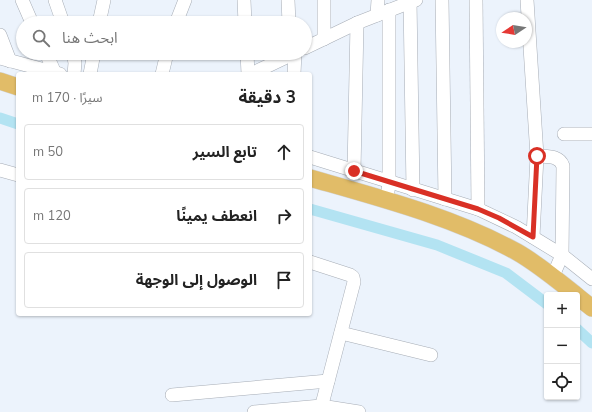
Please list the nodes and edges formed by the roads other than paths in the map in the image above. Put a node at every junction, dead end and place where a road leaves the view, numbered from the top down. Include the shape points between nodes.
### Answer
1 (22, 0) edge
2 (55, 0) edge
3 (104, 0) edge
4 (185, 0) edge
5 (244, 0) edge
6 (288, 0) edge
7 (324, 0) edge
8 (378, 0) edge
9 (442, 0) edge
10 (476, 0) edge
11 (527, 0) edge
12 (412, 1) edge
13 (383, 13) junction
14 (29, 16) edge
15 (61, 16) edge
16 (101, 16) edge
17 (179, 16) edge
18 (245, 16) edge
19 (289, 16) edge
20 (357, 23) junction
21 (0, 35) edge
22 (324, 39) junction
23 (312, 45) edge
24 (5, 59) edge
25 (50, 60) edge
26 (74, 60) edge
27 (93, 60) edge
28 (165, 60) edge
29 (249, 60) edge
30 (280, 60) edge
31 (293, 60) edge
32 (53, 72) edge
33 (56, 72) edge
34 (74, 72) edge
35 (90, 72) edge
36 (162, 72) edge
37 (252, 72) edge
38 (257, 72) edge
39 (294, 72) edge
40 (0, 81) edge
41 (16, 86) edge
42 (564, 134) dead end
43 (592, 134) edge
44 (537, 156) junction
45 (312, 158) edge
46 (0, 170) edge
47 (354, 171) junction
48 (16, 174) edge
49 (312, 179) edge
50 (389, 182) junction
51 (413, 190) junction
52 (445, 199) junction
53 (387, 201) junction
54 (478, 209) junction
55 (533, 237) junction
56 (562, 255) junction
57 (312, 263) edge
58 (553, 276) junction
59 (592, 279) edge
60 (573, 292) edge
61 (580, 298) edge
62 (592, 308) edge
63 (341, 333) junction
64 (431, 355) dead end
65 (328, 380) junction
66 (172, 395) dead end
67 (320, 409) edge
68 (254, 412) edge
69 (359, 412) edge

1 - 14 street
2 - 15 street
3 - 16 street
4 - 17 street
5 - 18 street
6 - 19 street
7 - 22 street
8 - 13 street
9 - 52 street
10 - 54 street
11 - 44 street
12 - 13 street
12 - 51 street
13 - 20 street
13 - 50 street
20 - 22 street
20 - 47 street
21 - 24 street
22 - 23 street
24 - 32 street
25 - 33 street
26 - 34 street
27 - 35 street
28 - 36 street
29 - 37 street
30 - 38 street
31 - 39 street
40 - 41 main road
42 - 43 street
44 - 55 street
44 - 56 street via 557,157 562,160 564,166
45 - 47 street
46 - 48 street
47 - 50 street
49 - 53 main road
50 - 51 street
50 - 53 street
51 - 52 street
52 - 54 street
53 - 58 main road via 441,219 502,244
54 - 55 street
55 - 56 street
56 - 58 street
56 - 59 street
57 - 63 street via 350,276 354,280
58 - 60 main road
61 - 62 main road
63 - 64 street
63 - 65 street
65 - 66 street
65 - 67 street
67 - 68 street
67 - 69 street

